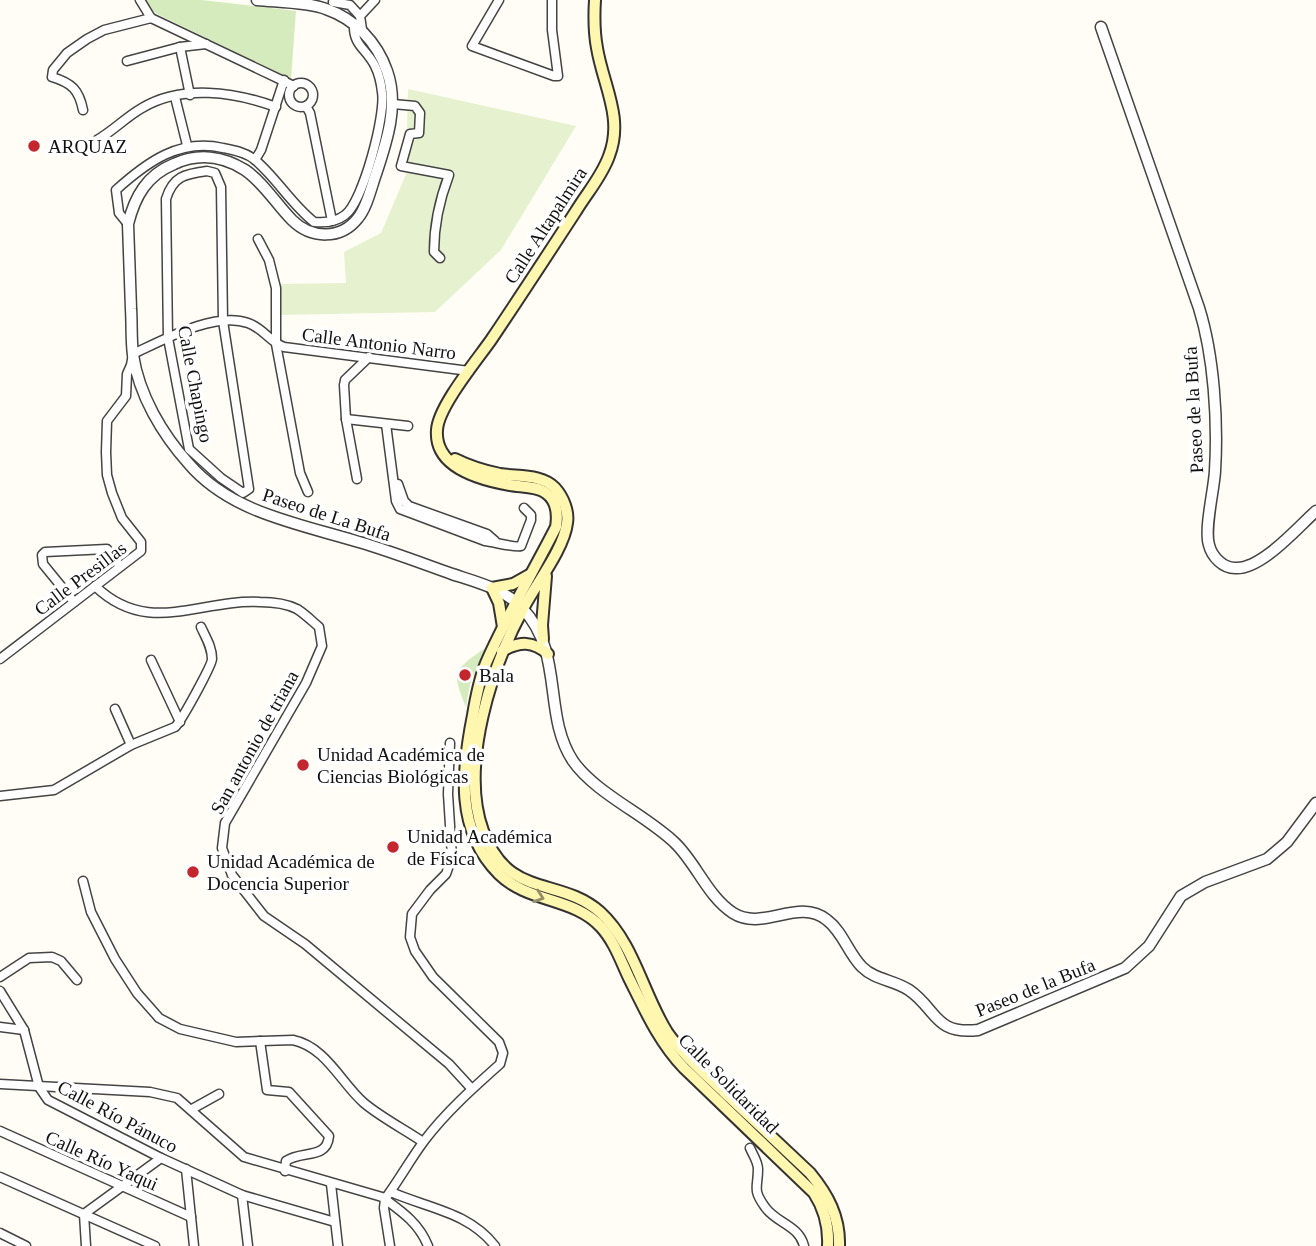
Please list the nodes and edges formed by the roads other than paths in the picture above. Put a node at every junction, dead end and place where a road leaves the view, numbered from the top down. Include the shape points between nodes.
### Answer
1 (141, 0) edge
2 (257, 0) edge
3 (375, 0) edge
4 (499, 0) edge
5 (552, 0) edge
6 (595, 0) edge
7 (325, 3) edge
8 (151, 18) junction
9 (359, 23) junction
10 (1101, 27) dead end
11 (209, 44) junction
12 (180, 47) junction
13 (127, 61) dead end
14 (284, 80) junction
15 (294, 86) junction
16 (190, 95) junction
17 (174, 97) junction
18 (393, 104) junction
19 (306, 106) junction
20 (276, 107) junction
21 (83, 110) dead end
22 (97, 141) dead end
23 (187, 145) junction
24 (255, 160) junction
25 (332, 221) junction
26 (128, 224) junction
27 (258, 239) dead end
28 (440, 258) dead end
29 (223, 321) junction
30 (168, 338) junction
31 (276, 344) junction
32 (133, 354) junction
33 (369, 357) junction
34 (469, 370) junction
35 (346, 419) junction
36 (386, 424) junction
37 (408, 426) dead end
38 (441, 450) junction
39 (357, 479) dead end
40 (308, 492) dead end
41 (524, 508) dead end
42 (1316, 511) edge
43 (120, 566) junction
44 (548, 568) junction
45 (531, 573) junction
46 (95, 586) junction
47 (492, 588) junction
48 (504, 594) joint
49 (74, 602) junction
50 (520, 605) junction
51 (503, 627) junction
52 (201, 628) dead end
53 (543, 639) junction
54 (502, 652) junction
55 (548, 654) junction
56 (0, 659) edge
57 (151, 660) dead end
58 (115, 709) dead end
59 (180, 722) junction
60 (450, 743) dead end
61 (131, 745) junction
62 (0, 796) edge
63 (1316, 803) edge
64 (83, 881) dead end
65 (0, 977) edge
66 (77, 980) dead end
67 (0, 991) edge
68 (0, 1027) edge
69 (24, 1030) junction
70 (260, 1041) junction
71 (0, 1084) edge
72 (39, 1087) junction
73 (471, 1088) junction
74 (219, 1094) dead end
75 (192, 1109) junction
76 (0, 1131) edge
77 (423, 1142) junction
78 (750, 1148) dead end
79 (161, 1158) junction
80 (186, 1169) junction
81 (285, 1171) junction
82 (0, 1177) edge
83 (331, 1184) junction
84 (121, 1186) junction
85 (242, 1195) junction
86 (388, 1196) junction
87 (84, 1214) junction
88 (191, 1217) junction
89 (335, 1222) junction
90 (0, 1233) edge
91 (25, 1246) edge
92 (86, 1246) edge
93 (155, 1246) edge
94 (194, 1246) edge
95 (247, 1246) edge
96 (338, 1246) edge
97 (390, 1246) edge
98 (428, 1246) edge
99 (495, 1246) edge
100 (804, 1246) edge
101 (828, 1246) edge
102 (839, 1246) edge

1 - 8 street
2 - 7 street
3 - 9 street
4 - 5 street via 472,46 558,76
6 - 34 main road, Calle Altapalmira via 597,50 614,113 609,157
7 - 9 street
8 - 11 street
8 - 21 street via 104,30 67,53 53,69 52,77 78,91
9 - 18 street via 386,67
9 - 25 street via 356,41 378,75 382,113 360,192 346,214
10 - 42 street, Paseo de la Bufa via 1207,337 1216,453 1209,547 1222,564 1245,567 1261,560
11 - 12 street
11 - 14 street
12 - 13 street
12 - 16 street
14 - 15 street
14 - 20 street
15 - 19 street via 292,102
15 - 19 street via 306,84 311,89 312,100
16 - 17 street
16 - 20 street via 228,93
17 - 22 street via 141,108
17 - 23 street
18 - 26 street via 384,152 361,214 338,233 307,231 248,172 212,157 194,157 159,170 133,203
18 - 28 street via 415,106 420,113 419,133 410,134 401,166 449,175 434,228 433,252
19 - 25 street
20 - 24 street
23 - 24 street via 234,150
23 - 26 street via 152,161 116,190 119,213
24 - 25 street via 306,216 314,222
26 - 32 street, Paseo de La Bufa
27 - 31 street via 276,288
29 - 30 street, Calle Antonio Narro
29 - 30 street, Calle Chapingo via 219,178 207,171 187,174 169,187 166,200
29 - 30 street, Calle Chapingo via 249,489 243,494 189,449
29 - 31 street, Calle Antonio Narro via 250,324
30 - 32 street, Calle Antonio Narro
31 - 33 street, Calle Antonio Narro
31 - 40 street via 300,473
32 - 43 street, Calle Presillas via 125,396 107,421 111,493 142,546
32 - 47 street, Paseo de La Bufa via 156,420 189,465 223,494 265,514
33 - 34 street, Calle Antonio Narro
33 - 35 street via 345,380
34 - 38 main road, Calle Altapalmira via 439,419 436,433
35 - 36 street
35 - 39 street
36 - 37 street
36 - 41 street via 395,478 409,506 515,547 521,546 531,520
38 - 44 main road via 473,467 542,480 555,488 568,522
38 - 45 main road via 467,473 542,490 553,500 556,527
43 - 46 street, Calle Presillas
43 - 49 street via 107,550 45,552 43,564
44 - 50 main road
44 - 53 main road
45 - 47 main road via 513,584
45 - 50 main road
46 - 49 street, Calle Presillas
46 - 73 street, San antonio de triana via 128,610 170,612 244,601 271,602 297,609 318,627 322,646 306,683 225,823 222,848 232,875 264,916 305,944 449,1064
47 - 48 street, Paseo de La Bufa
47 - 51 main road
48 - 50 street, Paseo de la Bufa
49 - 56 street, Calle Presillas
50 - 51 main road, Calle Solidaridad
50 - 53 street, Paseo de la Bufa
50 - 54 main road, Calle Solidaridad
51 -> 101 main road, Calle Solidaridad via 480,678 465,766 466,812 480,848 513,885 579,910 604,930 676,1060 814,1193 825,1213
52 - 59 street via 212,663
53 - 55 street, Paseo de la Bufa
54 - 55 main road via 531,643
54 - 102 main road, Calle Solidaridad via 487,697 474,786 479,818 491,848 515,876 592,906 613,926 676,1043 821,1187 834,1212
55 - 63 street, Paseo de la Bufa via 559,723 573,761 587,777 675,843 726,907 746,918 805,911 820,916 835,928 868,973 912,992 936,1020 952,1029 978,1030 1125,968 1149,946 1181,896 1205,881 1267,859 1287,842
57 - 59 street
58 - 61 street
59 - 61 street
60 - 73 street via 452,857 446,874 412,914 410,937 433,977 495,1038 503,1053 500,1064
61 - 62 street via 54,790
64 - 70 street via 91,912 115,959 159,1018 180,1029 225,1040
65 - 66 street via 29,958 52,957
67 - 69 street
68 - 69 street
69 - 72 street
70 - 77 street via 307,1044 364,1103
70 - 81 street via 267,1090 289,1092 329,1141 319,1152 286,1161
71 - 72 street
72 - 75 street via 162,1093
72 - 79 street, Calle Río Pánuco via 48,1100
73 - 77 street
74 - 75 street
75 - 81 street via 244,1157
76 - 84 street, Calle Río Yaqui
77 - 86 street
78 - 100 street via 758,1169 755,1187 761,1201 766,1210 792,1227
79 - 80 street, Calle Río Pánuco
79 - 84 street
80 - 85 street, Calle Río Pánuco
80 - 88 street
81 - 83 street
82 - 87 street
83 - 86 street
83 - 89 street
84 - 87 street
84 - 88 street, Calle Río Yaqui
85 - 89 street, Calle Río Pánuco
85 - 95 street
86 - 97 street via 384,1208
86 - 98 street via 415,1224
86 - 99 street via 467,1220
87 - 92 street
87 - 93 street
88 - 94 street
89 - 96 street
90 - 91 street

